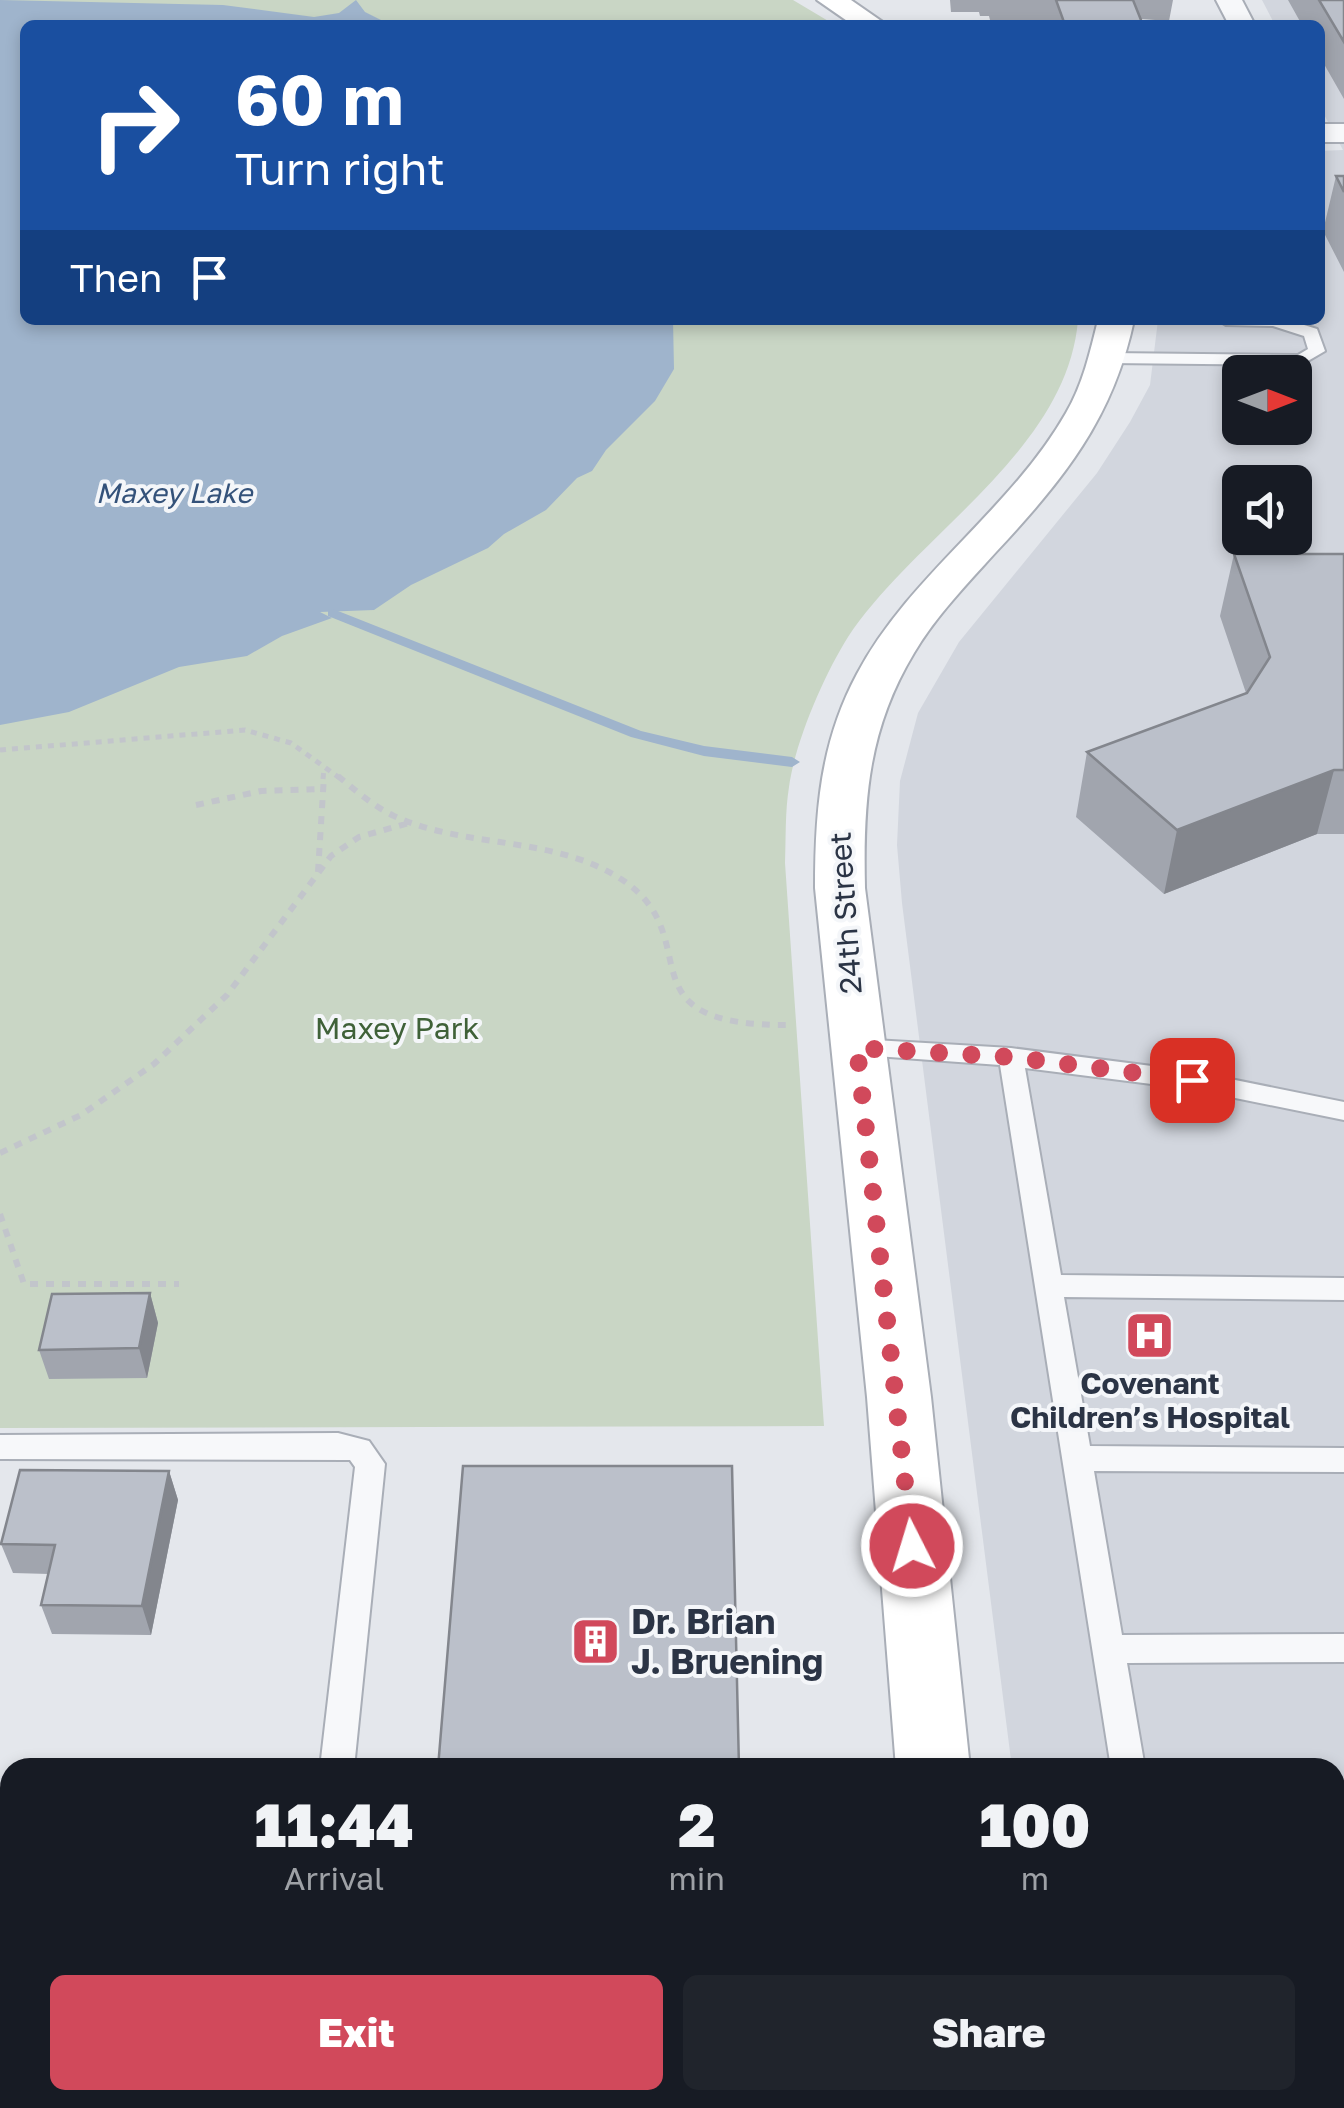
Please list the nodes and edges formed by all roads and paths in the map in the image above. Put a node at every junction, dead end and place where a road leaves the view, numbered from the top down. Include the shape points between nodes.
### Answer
1 (831, 0) edge
2 (865, 20) edge
3 (1112, 339) edge
4 (1247, 340) edge
5 (0, 750) edge
6 (324, 768) junction
7 (322, 789) junction
8 (196, 805) dead end
9 (410, 823) junction
10 (318, 874) junction
11 (792, 1024) dead end
12 (857, 1048) junction
13 (1011, 1057) junction
14 (1344, 1111) edge
15 (0, 1153) edge
16 (0, 1214) edge
17 (180, 1284) dead end
18 (1048, 1286) junction
19 (1344, 1288) edge
20 (0, 1448) edge
21 (1076, 1458) junction
22 (1344, 1460) edge
23 (1344, 1648) edge
24 (1108, 1649) junction
25 (338, 1758) edge
26 (932, 1758) edge
27 (1126, 1758) edge

1 - 2 street
3 - 4 lane
3 - 12 street, 24th Street via 1099,388 1066,449 902,635 852,740 840,805 840,888
5 - 6 path via 242,731 273,735
6 - 7 path
6 - 9 path
7 - 8 path via 260,791
7 - 10 path
9 - 10 path via 341,846
9 - 11 path via 537,846 594,864 642,896 661,924 674,984 687,1002 752,1026
10 - 15 path via 198,1024 90,1112
12 - 13 lane
12 - 26 street, 24th Street
13 - 14 lane via 1192,1080
13 - 18 lane
16 - 17 path via 24,1284
18 - 19 lane
18 - 21 lane
20 - 25 lane via 359,1450 370,1464
21 - 22 lane
21 - 24 lane
23 - 24 lane
24 - 27 lane

